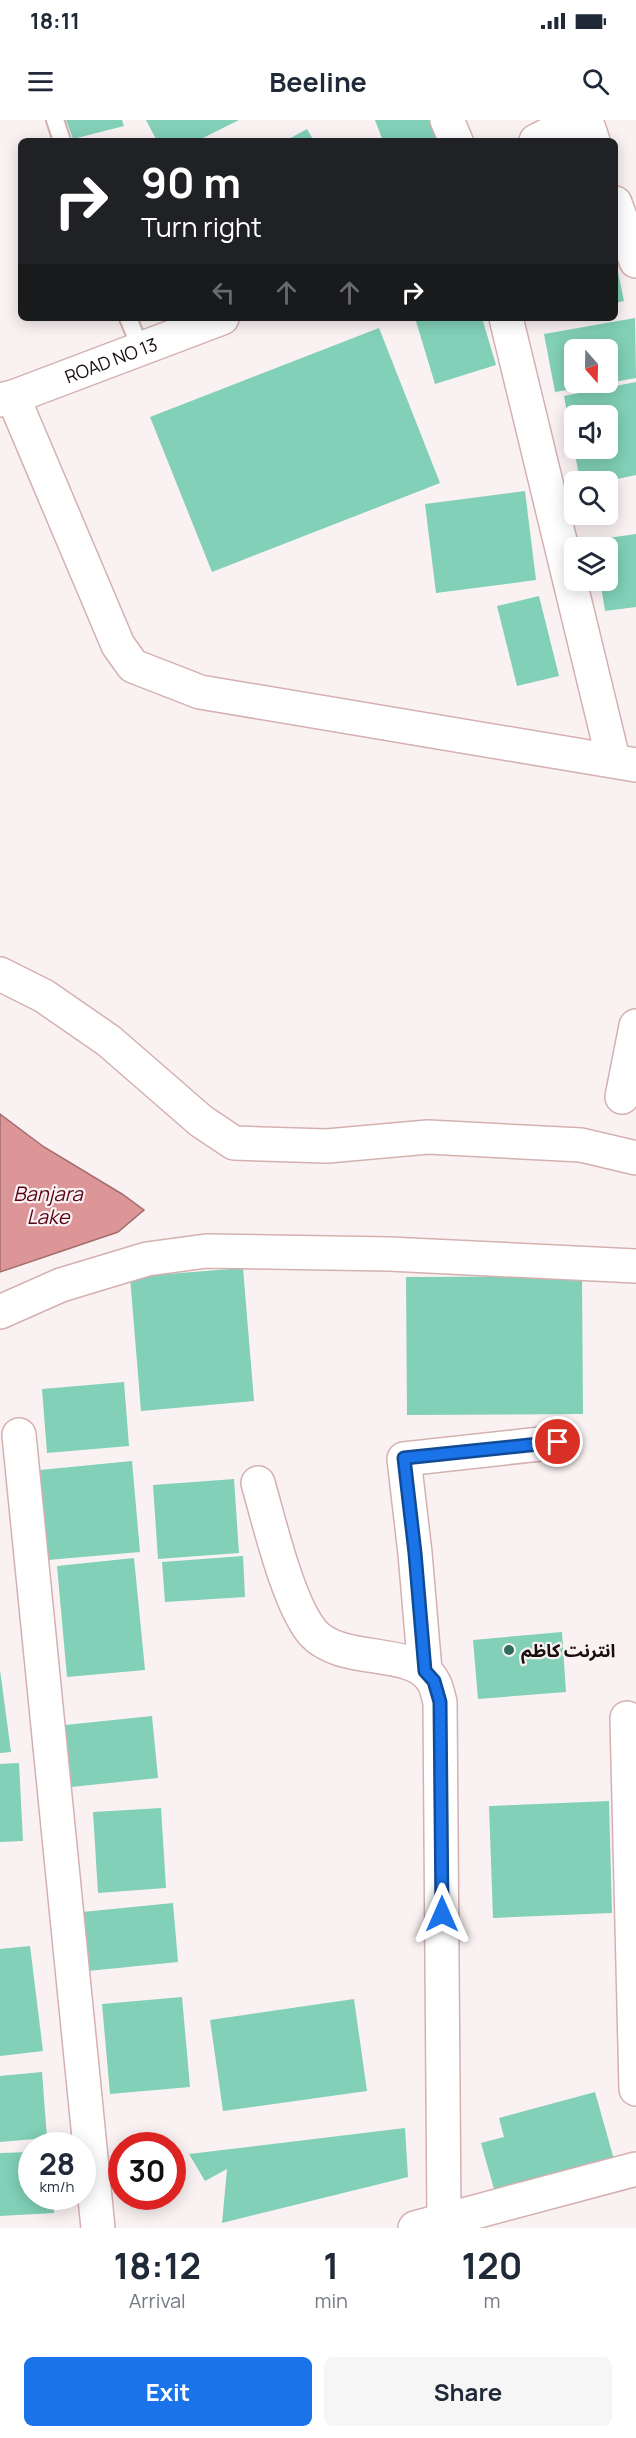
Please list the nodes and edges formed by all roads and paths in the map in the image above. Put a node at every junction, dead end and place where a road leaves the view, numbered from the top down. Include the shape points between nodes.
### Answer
1 (55, 120) edge
2 (447, 120) edge
3 (577, 120) edge
4 (586, 120) edge
5 (61, 138) edge
6 (455, 138) edge
7 (542, 138) edge
8 (592, 138) edge
9 (618, 211) edge
10 (636, 261) edge
11 (129, 321) edge
12 (214, 321) edge
13 (507, 321) edge
14 (141, 349) junction
15 (7, 398) edge
16 (624, 762) edge
17 (0, 974) edge
18 (636, 1026) edge
19 (622, 1097) dead end
20 (636, 1158) edge
21 (636, 1266) edge
22 (0, 1312) edge
23 (19, 1435) dead end
24 (558, 1442) dead end
25 (258, 1483) dead end
26 (425, 1671) junction
27 (627, 1718) dead end
28 (636, 2089) edge
29 (636, 2169) edge
30 (430, 2224) edge
31 (98, 2228) edge

1 - 5 lane
2 - 6 street
3 - 7 street
4 - 8 street
9 - 10 street
11 - 14 lane
12 - 14 street, ROAD NO 13
13 - 16 street
14 - 15 street, ROAD NO 13
15 - 16 street via 118,645 134,666 200,692
17 - 20 street via 44,996 109,1041 201,1120 234,1143 327,1146 428,1137 581,1145
18 - 19 street
21 - 22 street via 388,1254 206,1251 147,1259 61,1285
23 - 31 street
24 - 26 street via 404,1458
25 - 26 street via 280,1558 299,1608 314,1633 336,1649 410,1662
26 - 30 street via 434,1681 440,1702
27 - 28 street
29 - 30 street

